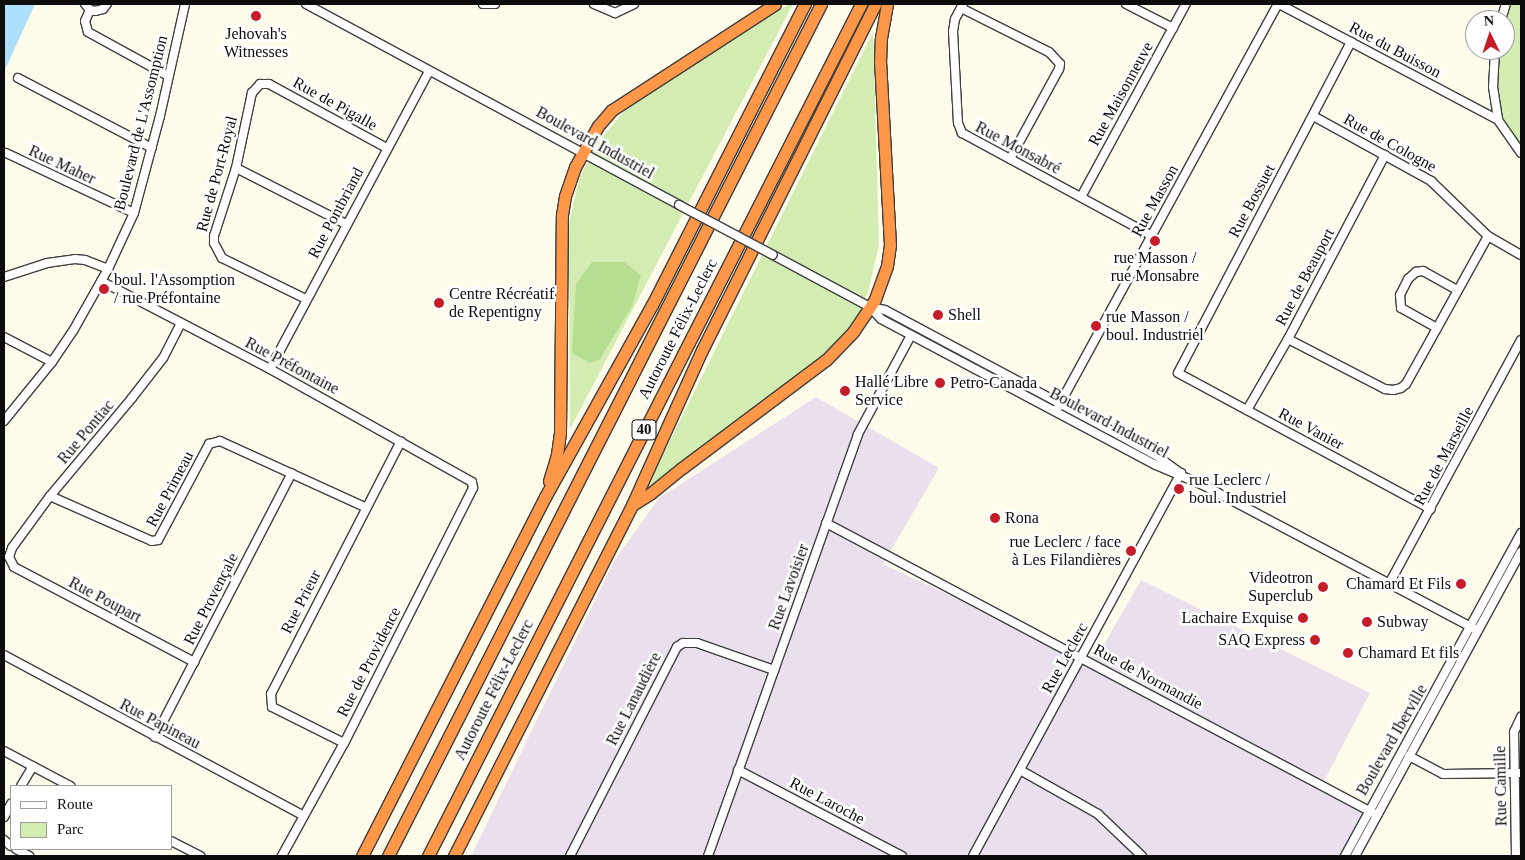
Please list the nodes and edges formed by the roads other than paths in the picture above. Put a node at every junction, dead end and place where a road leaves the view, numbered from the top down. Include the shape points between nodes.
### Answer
1 (107, 4) edge
2 (185, 4) edge
3 (307, 4) edge
4 (483, 4) edge
5 (494, 4) edge
6 (594, 4) edge
7 (634, 4) edge
8 (775, 4) edge
9 (805, 4) edge
10 (821, 4) edge
11 (861, 4) edge
12 (875, 4) edge
13 (887, 4) edge
14 (1126, 4) edge
15 (1186, 4) edge
16 (1278, 4) edge
17 (962, 6) edge
18 (88, 7) edge
19 (1173, 28) junction
20 (1351, 42) junction
21 (1494, 60) edge
22 (428, 72) junction
23 (168, 76) junction
24 (18, 78) dead end
25 (269, 84) joint
26 (1313, 116) junction
27 (1498, 120) junction
28 (152, 148) junction
29 (387, 148) junction
30 (6, 153) dead end
31 (1521, 153) edge
32 (582, 154) junction
33 (1384, 155) junction
34 (1010, 159) junction
35 (236, 168) junction
36 (1081, 197) junction
37 (134, 214) junction
38 (346, 224) junction
39 (1151, 235) junction
40 (1488, 236) junction
41 (1521, 255) edge
42 (108, 269) junction
43 (4, 277) edge
44 (101, 281) junction
45 (1457, 290) junction
46 (306, 299) junction
47 (870, 307) junction
48 (181, 322) junction
49 (1437, 328) junction
50 (911, 335) junction
51 (4, 337) edge
52 (1288, 339) junction
53 (1521, 340) edge
54 (52, 362) junction
55 (270, 369) junction
56 (1178, 373) joint
57 (1060, 403) junction
58 (1247, 410) junction
59 (1056, 411) junction
60 (4, 420) edge
61 (401, 441) junction
62 (292, 473) junction
63 (1181, 473) junction
64 (469, 479) joint
65 (50, 496) junction
66 (545, 497) junction
67 (632, 505) junction
68 (365, 507) junction
69 (1431, 509) junction
70 (826, 523) junction
71 (1521, 533) edge
72 (1521, 552) edge
73 (9, 556) joint
74 (1390, 584) junction
75 (1473, 628) junction
76 (4, 655) edge
77 (1081, 657) junction
78 (194, 662) junction
79 (774, 670) junction
80 (1521, 717) edge
81 (155, 737) junction
82 (344, 743) junction
83 (4, 751) edge
84 (1410, 756) junction
85 (33, 766) junction
86 (738, 770) junction
87 (1020, 770) junction
88 (1518, 773) edge
89 (23, 785) edge
90 (68, 785) edge
91 (10, 806) edge
92 (1368, 810) junction
93 (303, 815) junction
94 (1377, 815) junction
95 (4, 817) edge
96 (172, 842) edge
97 (18, 850) edge
98 (29, 856) edge
99 (196, 856) edge
100 (282, 856) edge
101 (362, 856) edge
102 (388, 856) edge
103 (428, 856) edge
104 (454, 856) edge
105 (570, 856) edge
106 (708, 856) edge
107 (902, 856) edge
108 (973, 856) edge
109 (1142, 856) edge
110 (1345, 856) edge
111 (1355, 856) edge
112 (1507, 856) edge
113 (1516, 856) edge
114 (1521, 856) edge

1 - 18 street via 99,11
2 - 23 street, Boulevard de L'Assomption
3 - 22 street, Boulevard Industriel
4 - 5 street
6 - 7 street via 615,14
8 - 32 highway via 618,106 602,121
9 - 66 highway via 648,312
10 - 102 highway, Autoroute Félix-Leclerc / 40
11 - 103 highway, Autoroute Félix-Leclerc / 40
12 - 67 highway via 702,350
13 - 47 highway via 880,53 890,245 887,266
14 - 19 street
15 - 19 street, Rue Maisonneuve
16 - 20 street, Rue du Buisson
16 - 39 street, Rue Masson
17 - 34 street, Rue Monsabré via 953,31 959,129 968,138
17 - 34 street via 1049,52 1060,64
18 - 23 street via 85,21 88,32
19 - 36 street, Rue Maisonneuve
20 - 26 street, Rue Bossuet
20 - 27 street, Rue du Buisson
21 - 27 street via 1493,87
22 - 29 street, Rue Pontbriand
22 - 32 street, Boulevard Industriel
23 - 28 street, Boulevard de L'Assomption
24 - 28 street
25 - 29 street, Rue de Pigalle
25 - 35 street, Rue de Port-Royal via 260,84 252,93
26 - 33 street, Rue de Cologne
26 - 56 street, Rue Bossuet
27 - 31 street
28 - 37 street, Boulevard de L'Assomption
29 - 38 street, Rue Pontbriand
30 - 37 street, Rue Maher
32 - 47 street, Boulevard Industriel, bridge
32 - 66 highway via 568,184 562,208 560,432
33 - 40 street, Rue de Cologne via 1431,181
33 - 52 street, Rue de Beauport
34 - 36 street, Rue Monsabré
35 - 38 street
35 - 46 street, Rue de Port-Royal via 214,236 218,253 222,258
36 - 39 street, Rue Monsabré
37 - 42 street, Boulevard de L'Assomption
38 - 46 street, Rue Pontbriand
39 - 57 street, Rue Masson
40 - 41 street, Rue de Cologne
40 - 45 street
42 - 43 street via 75,258
42 - 44 street, Boulevard de L'Assomption
44 - 48 street, Rue Préfontaine
44 - 54 street, Boulevard de L'Assomption
45 - 49 street
45 - 49 street via 1423,271 1408,279 1400,294 1401,308
46 - 55 street, Rue Pontbriand
47 - 50 street, Boulevard Industriel via 881,319
47 - 57 street, Boulevard Industriel via 885,310
47 - 67 highway via 847,339 826,360
48 - 55 street, Rue Préfontaine
48 - 65 street, Rue Pontiac via 159,364
49 - 52 street via 1406,384 1393,390 1385,389
50 - 59 street, Boulevard Industriel
50 - 70 street, Rue Lavoisier via 858,434
51 - 54 street
52 - 58 street, Rue de Beauport
53 - 69 street, Rue de Marseille
54 - 60 street, Boulevard de L'Assomption
55 - 61 street, Rue Préfontaine
56 - 58 street, Rue Vanier
57 - 59 street, Rue Masson
57 - 63 street, Boulevard Industriel via 1157,456
58 - 69 street, Rue Vanier
59 - 63 street, Boulevard Industriel via 1156,465
61 - 64 street, Rue Préfontaine
61 - 68 street, Rue Prieur
62 - 65 street, Rue Primeau via 228,443 208,444 161,537 152,541
62 - 68 street, Rue Primeau
62 - 78 street, Rue Provençale
63 - 74 street, Boulevard Industriel
63 - 77 street, Rue Leclerc
64 - 82 street, Rue de Providence via 473,488
65 - 73 street, Rue Pontiac
66 - 101 highway
67 - 104 highway
68 - 82 street, Rue Prieur via 270,698 272,706
69 - 74 street, Rue de Marseille
70 - 77 street, Rue de Normandie
70 - 79 street, Rue Lavoisier
71 - 75 street, Boulevard Iberville
72 - 75 street, Boulevard Iberville
73 - 78 street, Rue Poupart via 14,568
74 - 75 street, Boulevard Industriel
75 - 84 street, Boulevard Iberville
75 - 92 street, Boulevard Iberville
76 - 81 street, Rue Papineau
77 - 87 street, Rue Leclerc
77 - 92 street, Rue de Normandie
78 - 81 street, Rue Provençale
79 - 86 street, Rue Lavoisier
79 - 105 street, Rue Lanaudière via 697,642 677,647
80 - 88 street, Rue Camille via 1514,732
81 - 93 street, Rue Papineau
82 - 93 street, Rue de Providence
83 - 85 street
84 - 88 street via 1443,774
84 - 94 street, Boulevard Iberville
85 - 89 street
85 - 90 street
86 - 106 street, Rue Lavoisier
86 - 107 street, Rue Laroche
87 - 108 street, Rue Leclerc
87 - 109 street via 1098,814
88 - 113 street, Rue Camille
91 - 95 street
92 - 94 street, Rue de Normandie
92 - 110 street, Boulevard Iberville
93 - 100 street, Rue de Providence
94 - 111 street, Boulevard Iberville
96 - 99 street
97 - 98 street
112 - 113 street
113 - 114 street

